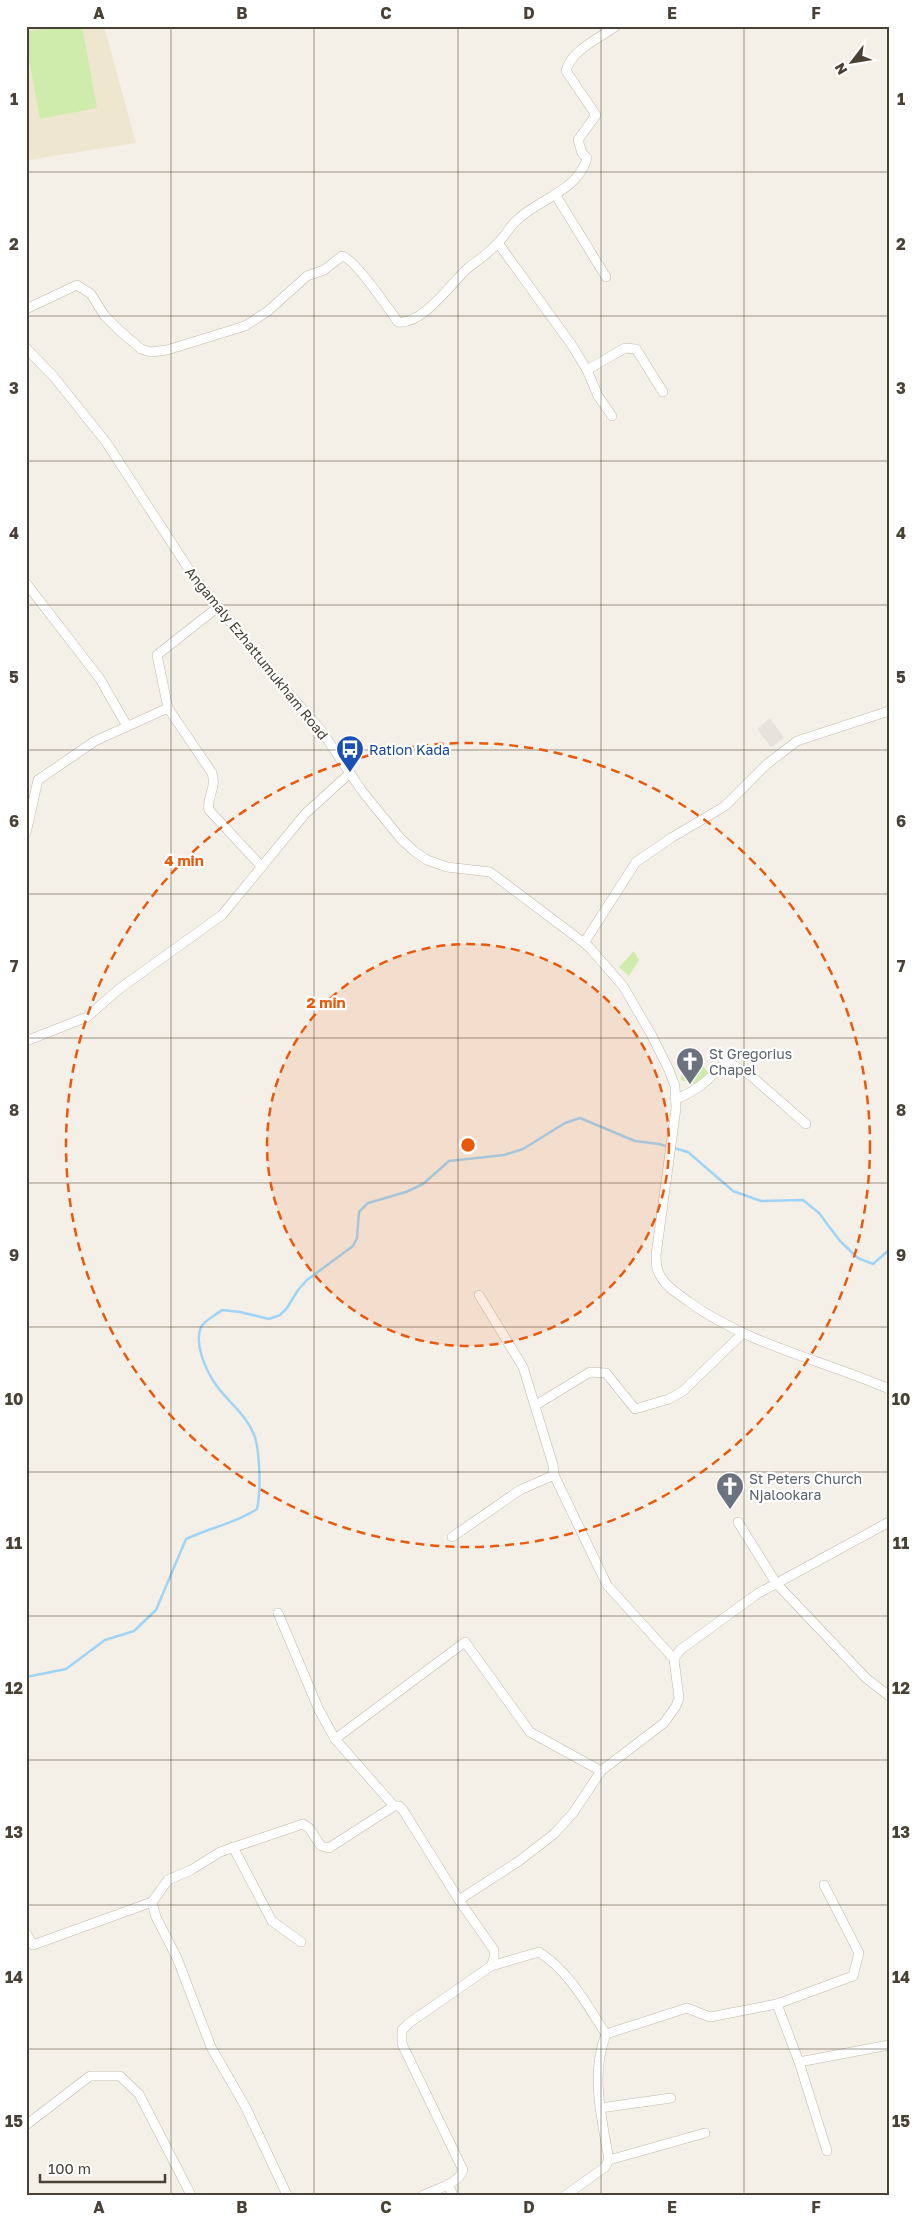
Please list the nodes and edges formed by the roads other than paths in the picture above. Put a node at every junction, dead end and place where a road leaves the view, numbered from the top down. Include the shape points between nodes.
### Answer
1 (616, 26) edge
2 (555, 194) junction
3 (498, 244) junction
4 (606, 277) dead end
5 (26, 309) edge
6 (26, 348) edge
7 (587, 370) junction
8 (663, 392) dead end
9 (612, 416) dead end
10 (26, 583) edge
11 (218, 607) junction
12 (168, 708) junction
13 (889, 711) edge
14 (127, 726) junction
15 (350, 772) junction
16 (26, 834) edge
17 (262, 867) junction
18 (584, 943) junction
19 (26, 1041) edge
20 (676, 1099) junction
21 (806, 1124) dead end
22 (479, 1295) dead end
23 (742, 1334) junction
24 (889, 1389) edge
25 (536, 1405) junction
26 (554, 1475) junction
27 (738, 1522) dead end
28 (889, 1522) edge
29 (452, 1537) dead end
30 (776, 1584) junction
31 (278, 1613) dead end
32 (674, 1659) junction
33 (889, 1696) edge
34 (334, 1739) junction
35 (601, 1771) junction
36 (394, 1806) junction
37 (233, 1847) junction
38 (824, 1885) dead end
39 (460, 1900) junction
40 (152, 1902) junction
41 (26, 1933) edge
42 (300, 1942) dead end
43 (491, 1966) junction
44 (777, 2004) junction
45 (606, 2034) junction
46 (889, 2045) edge
47 (799, 2062) junction
48 (671, 2098) dead end
49 (600, 2108) junction
50 (26, 2125) edge
51 (705, 2133) dead end
52 (827, 2151) dead end
53 (609, 2160) junction
54 (448, 2184) junction
55 (191, 2195) edge
56 (287, 2195) edge
57 (423, 2195) edge
58 (453, 2195) edge
59 (566, 2195) edge

1 - 2 street via 578,52 567,65 566,71 596,115 578,140 588,158 584,169 573,182
2 - 3 street via 517,219
2 - 4 street
3 - 5 street via 456,279 435,304 404,323 398,322 360,271 342,256 324,270 307,276 268,311 245,326 167,350 151,352 141,349 104,315 91,294 77,285
3 - 7 street
6 - 11 street, Angamaly Ezhattumukham Road via 54,377 106,442 172,544
7 - 8 street via 625,348 636,349
7 - 9 street via 598,396
10 - 14 street via 100,679
11 - 12 street via 157,655
11 - 15 street, Angamaly Ezhattumukham Road via 301,705
12 - 14 street
12 - 17 street via 212,773 214,784 209,810
13 - 18 street via 797,741 725,806 636,862
14 - 16 street via 95,741 38,780
15 - 17 street via 305,814
15 - 18 street, Angamaly Ezhattumukham Road via 362,791 414,851 447,867 490,872
17 - 19 street via 222,915 119,989 88,1017
18 - 20 street, Angamaly Ezhattumukham Road via 623,986 669,1070
20 - 21 street via 692,1093 726,1061 750,1075
20 - 23 street, Angamaly Ezhattumukham Road via 659,1222 657,1269 669,1287
22 - 25 street via 523,1368
23 - 24 street, Angamaly Ezhattumukham Road
23 - 25 street via 683,1391 669,1399 635,1409 606,1373 590,1372
25 - 26 street
26 - 29 street via 520,1490
26 - 32 street via 607,1585
27 - 30 street
28 - 30 street
30 - 32 street via 757,1594 680,1650
30 - 33 street via 866,1678
31 - 34 street
32 - 35 street via 680,1692 671,1714 656,1730
34 - 35 street via 465,1642 530,1732
34 - 36 street
35 - 39 street via 573,1813 554,1834
36 - 37 street via 329,1848 321,1846 309,1828 302,1824
36 - 39 street via 403,1810
37 - 40 street via 168,1880
37 - 42 street via 272,1921
38 - 44 street via 860,1953 853,1976
39 - 43 street via 494,1950
40 - 41 street via 33,1945
40 - 56 street via 211,2048 245,2106
43 - 45 street via 539,1952 548,1957 575,1987
43 - 54 street via 409,2023 401,2034 402,2044 462,2165 462,2176
44 - 45 street via 710,2017 687,2008
44 - 47 street
45 - 49 street via 600,2051
46 - 47 street
47 - 52 street
48 - 49 street
49 - 53 street
50 - 55 street via 90,2076 120,2076 139,2094
51 - 53 street
53 - 59 street via 605,2168
54 - 57 street
54 - 58 street

